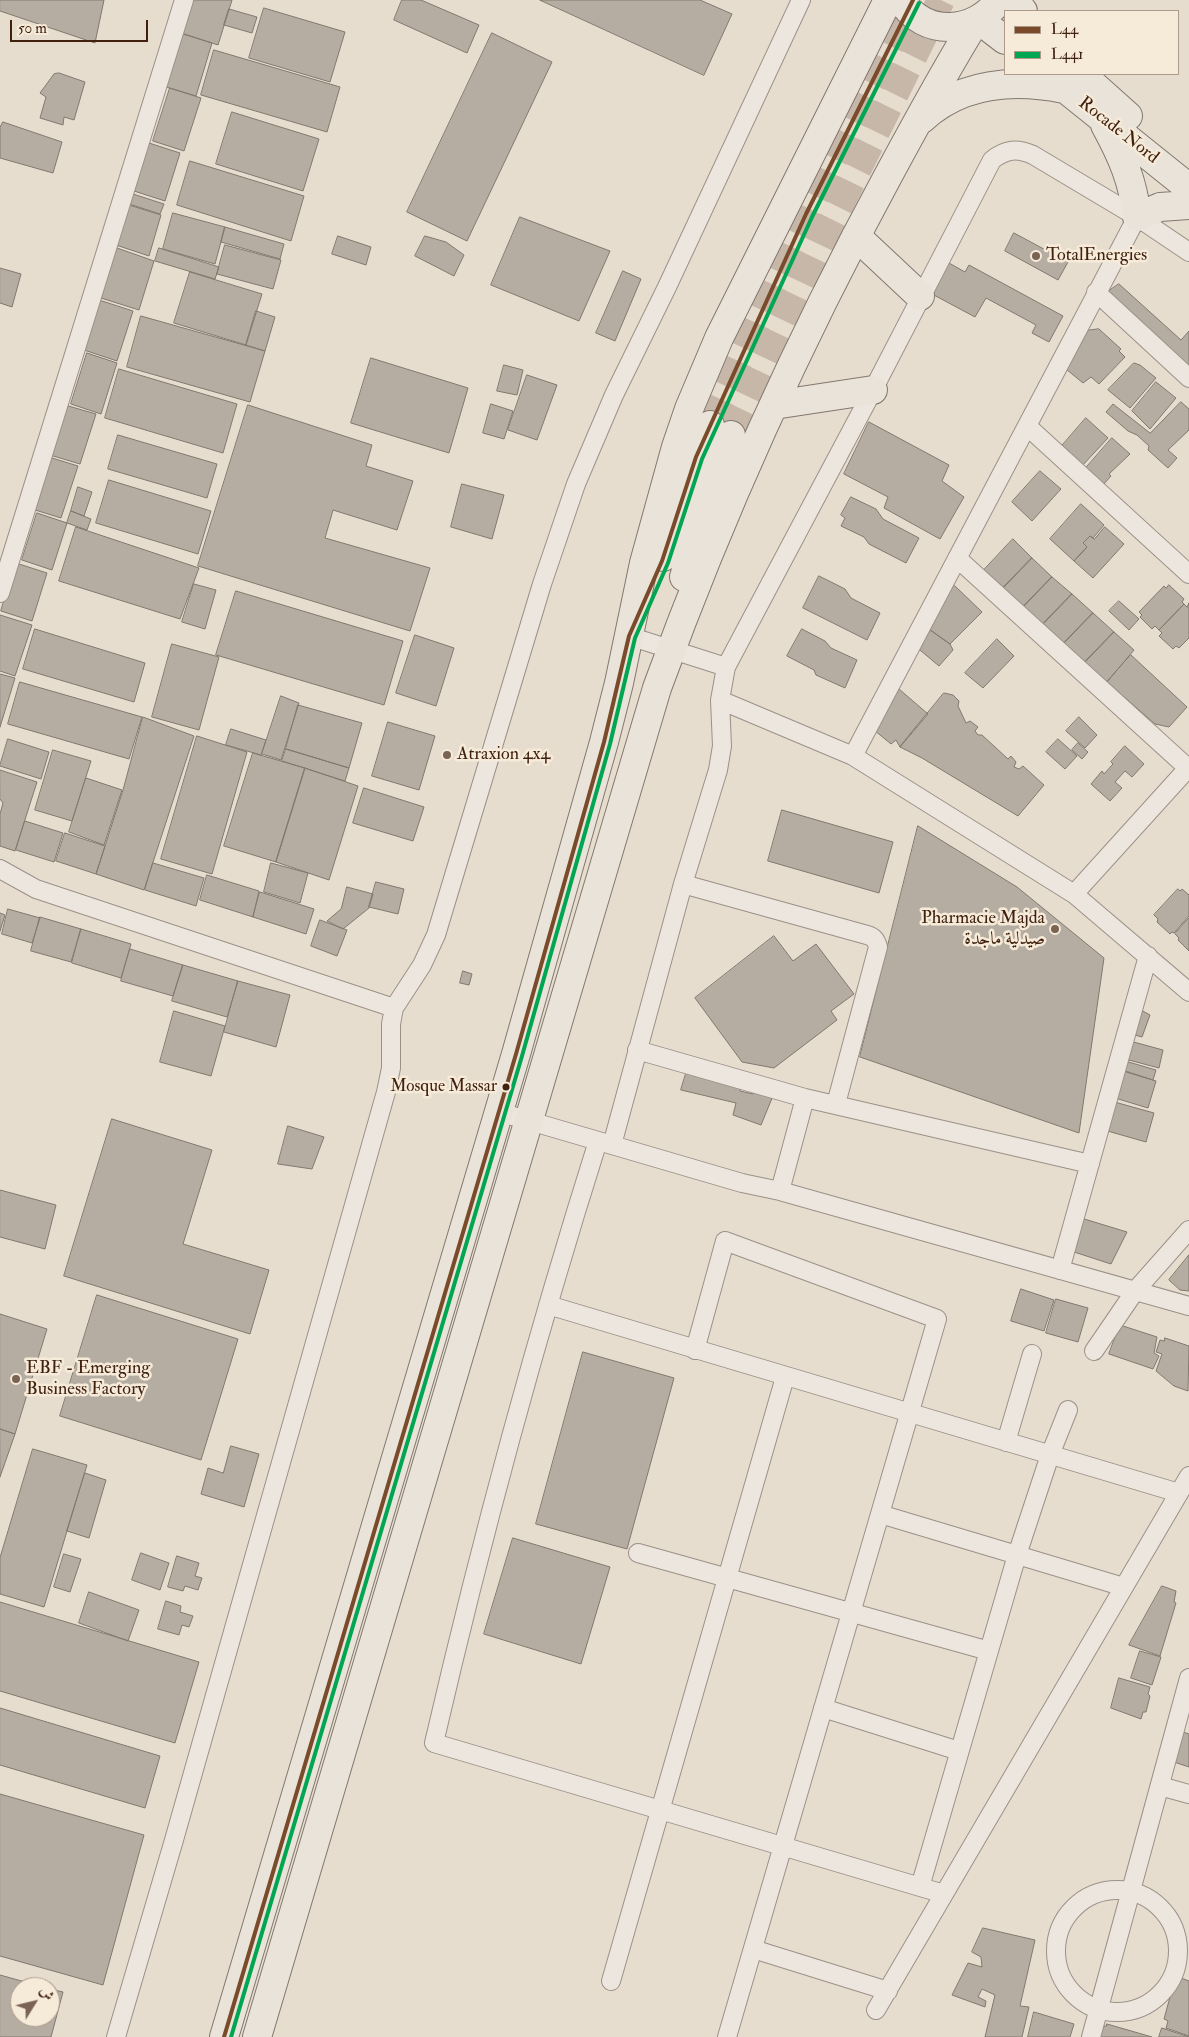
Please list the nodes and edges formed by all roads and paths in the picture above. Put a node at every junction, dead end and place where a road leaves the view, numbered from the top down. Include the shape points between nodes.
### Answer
1 (184, 0) edge
2 (801, 0) edge
3 (888, 0) edge
4 (901, 0) edge
5 (999, 0) edge
6 (1014, 0) edge
7 (1022, 10) edge
8 (977, 21) junction
9 (1004, 39) edge
10 (1064, 79) edge
11 (1099, 114) junction
12 (916, 125) junction
13 (1189, 169) edge
14 (1189, 188) edge
15 (1189, 205) edge
16 (1136, 217) junction
17 (856, 236) junction
18 (1189, 252) edge
19 (1096, 292) junction
20 (920, 296) junction
21 (1189, 378) edge
22 (873, 390) junction
23 (774, 405) junction
24 (1027, 426) junction
25 (957, 558) junction
26 (1189, 574) edge
27 (0, 593) edge
28 (629, 636) junction
29 (671, 650) junction
30 (726, 667) junction
31 (720, 700) junction
32 (853, 756) junction
33 (1189, 768) edge
34 (0, 869) edge
35 (683, 884) junction
36 (0, 885) edge
37 (36, 889) junction
38 (1074, 894) junction
39 (1148, 956) junction
40 (1189, 992) edge
41 (394, 1008) junction
42 (638, 1050) junction
43 (805, 1098) junction
44 (836, 1104) junction
45 (499, 1112) junction
46 (528, 1120) junction
47 (605, 1143) junction
48 (1090, 1164) junction
49 (780, 1191) junction
50 (1189, 1230) edge
51 (1060, 1270) junction
52 (1135, 1291) junction
53 (548, 1305) junction
54 (1189, 1306) edge
55 (695, 1350) junction
56 (1094, 1351) dead end
57 (1032, 1354) dead end
58 (786, 1377) junction
59 (1068, 1410) dead end
60 (910, 1413) junction
61 (1006, 1442) junction
62 (1050, 1455) junction
63 (1189, 1476) edge
64 (1179, 1493) junction
65 (880, 1514) junction
66 (638, 1553) dead end
67 (1017, 1555) junction
68 (727, 1578) junction
69 (1124, 1587) junction
70 (851, 1613) junction
71 (989, 1651) junction
72 (1189, 1678) edge
73 (823, 1708) junction
74 (959, 1751) junction
75 (1160, 1786) junction
76 (1189, 1794) edge
77 (660, 1811) junction
78 (783, 1846) junction
79 (920, 1887) junction
80 (1130, 1891) junction
81 (944, 1894) junction
82 (753, 1949) junction
83 (1182, 1969) edge
84 (611, 1981) dead end
85 (888, 1991) junction
86 (876, 2010) dead end
87 (1099, 2010) junction
88 (730, 2036) edge
89 (116, 2037) edge
90 (224, 2037) edge
91 (257, 2037) edge
92 (1091, 2037) edge

1 - 27 street
2 - 41 street via 614,395 576,484 542,584 436,934 422,965
3 - 28 highway via 703,372 688,409 659,504
4 - 8 highway via 925,22 938,26 952,28
5 - 8 highway
6 - 7 highway
8 - 9 highway
8 - 12 highway
10 - 11 highway, Rocade Nord
10 - 12 highway via 982,87 947,101
10 - 13 highway, Rocade Nord
11 - 14 highway, Rocade Nord
11 - 16 highway via 1130,178
12 - 17 highway
15 - 16 highway via 1173,204
16 - 18 street
16 - 19 street
16 - 20 street via 1033,155 1012,149 1001,153 989,164
17 - 20 highway
17 - 23 highway
19 - 21 street
19 - 24 street
20 - 22 street
22 - 23 highway
22 - 30 street
23 - 29 highway via 701,571
24 - 25 street
24 - 26 street
25 - 32 street
25 - 33 street
28 - 29 street
28 - 29 highway via 662,561 696,456 721,430 711,487 685,575
28 - 45 highway via 604,742
29 - 30 street
29 - 46 highway via 638,748
30 - 31 street
31 - 32 street
31 - 35 street via 722,738 718,770
32 - 38 street
33 - 38 street
34 - 37 street
35 - 42 street
35 - 44 street via 867,935 876,941 878,947
36 - 37 street
37 - 41 street
38 - 39 street
39 - 40 street
39 - 48 street
41 - 89 street via 391,1068 386,1092
42 - 43 street
42 - 47 street
43 - 44 street
43 - 49 street
44 - 48 street
45 - 46 street
45 - 90 highway
46 - 47 street
46 - 91 highway
47 - 49 street
47 - 53 street
48 - 51 street
49 - 51 street
50 - 52 street
51 - 52 street
52 - 54 street
52 - 56 street
53 - 55 street
53 - 77 street via 487,1523 434,1743
55 - 58 street
55 - 60 street via 726,1241 937,1319
57 - 61 street
58 - 60 street
58 - 68 street
59 - 62 street
60 - 61 street
60 - 65 street
61 - 62 street
62 - 64 street
62 - 67 street
63 - 64 street
64 - 69 street
65 - 67 street
65 - 70 street
66 - 68 street
67 - 69 street
67 - 71 street
68 - 70 street
68 - 77 street
69 - 81 street
70 - 71 street
70 - 73 street
71 - 74 street
72 - 75 street
73 - 74 street
73 - 78 street
74 - 79 street
75 - 76 street
75 - 80 street
77 - 78 street
77 - 84 street
78 - 79 street
78 - 82 street
79 - 81 street
80 - 83 street via 1153,1902 1169,1920 1178,1943
80 - 87 street
80 - 87 street via 1107,1890 1085,1898 1068,1914 1058,1935 1056,1958 1063,1980 1078,1999
81 - 85 street
82 - 85 street
82 - 88 street
83 - 87 street via 1146,2005 1123,2012
85 - 86 street
87 - 92 street

